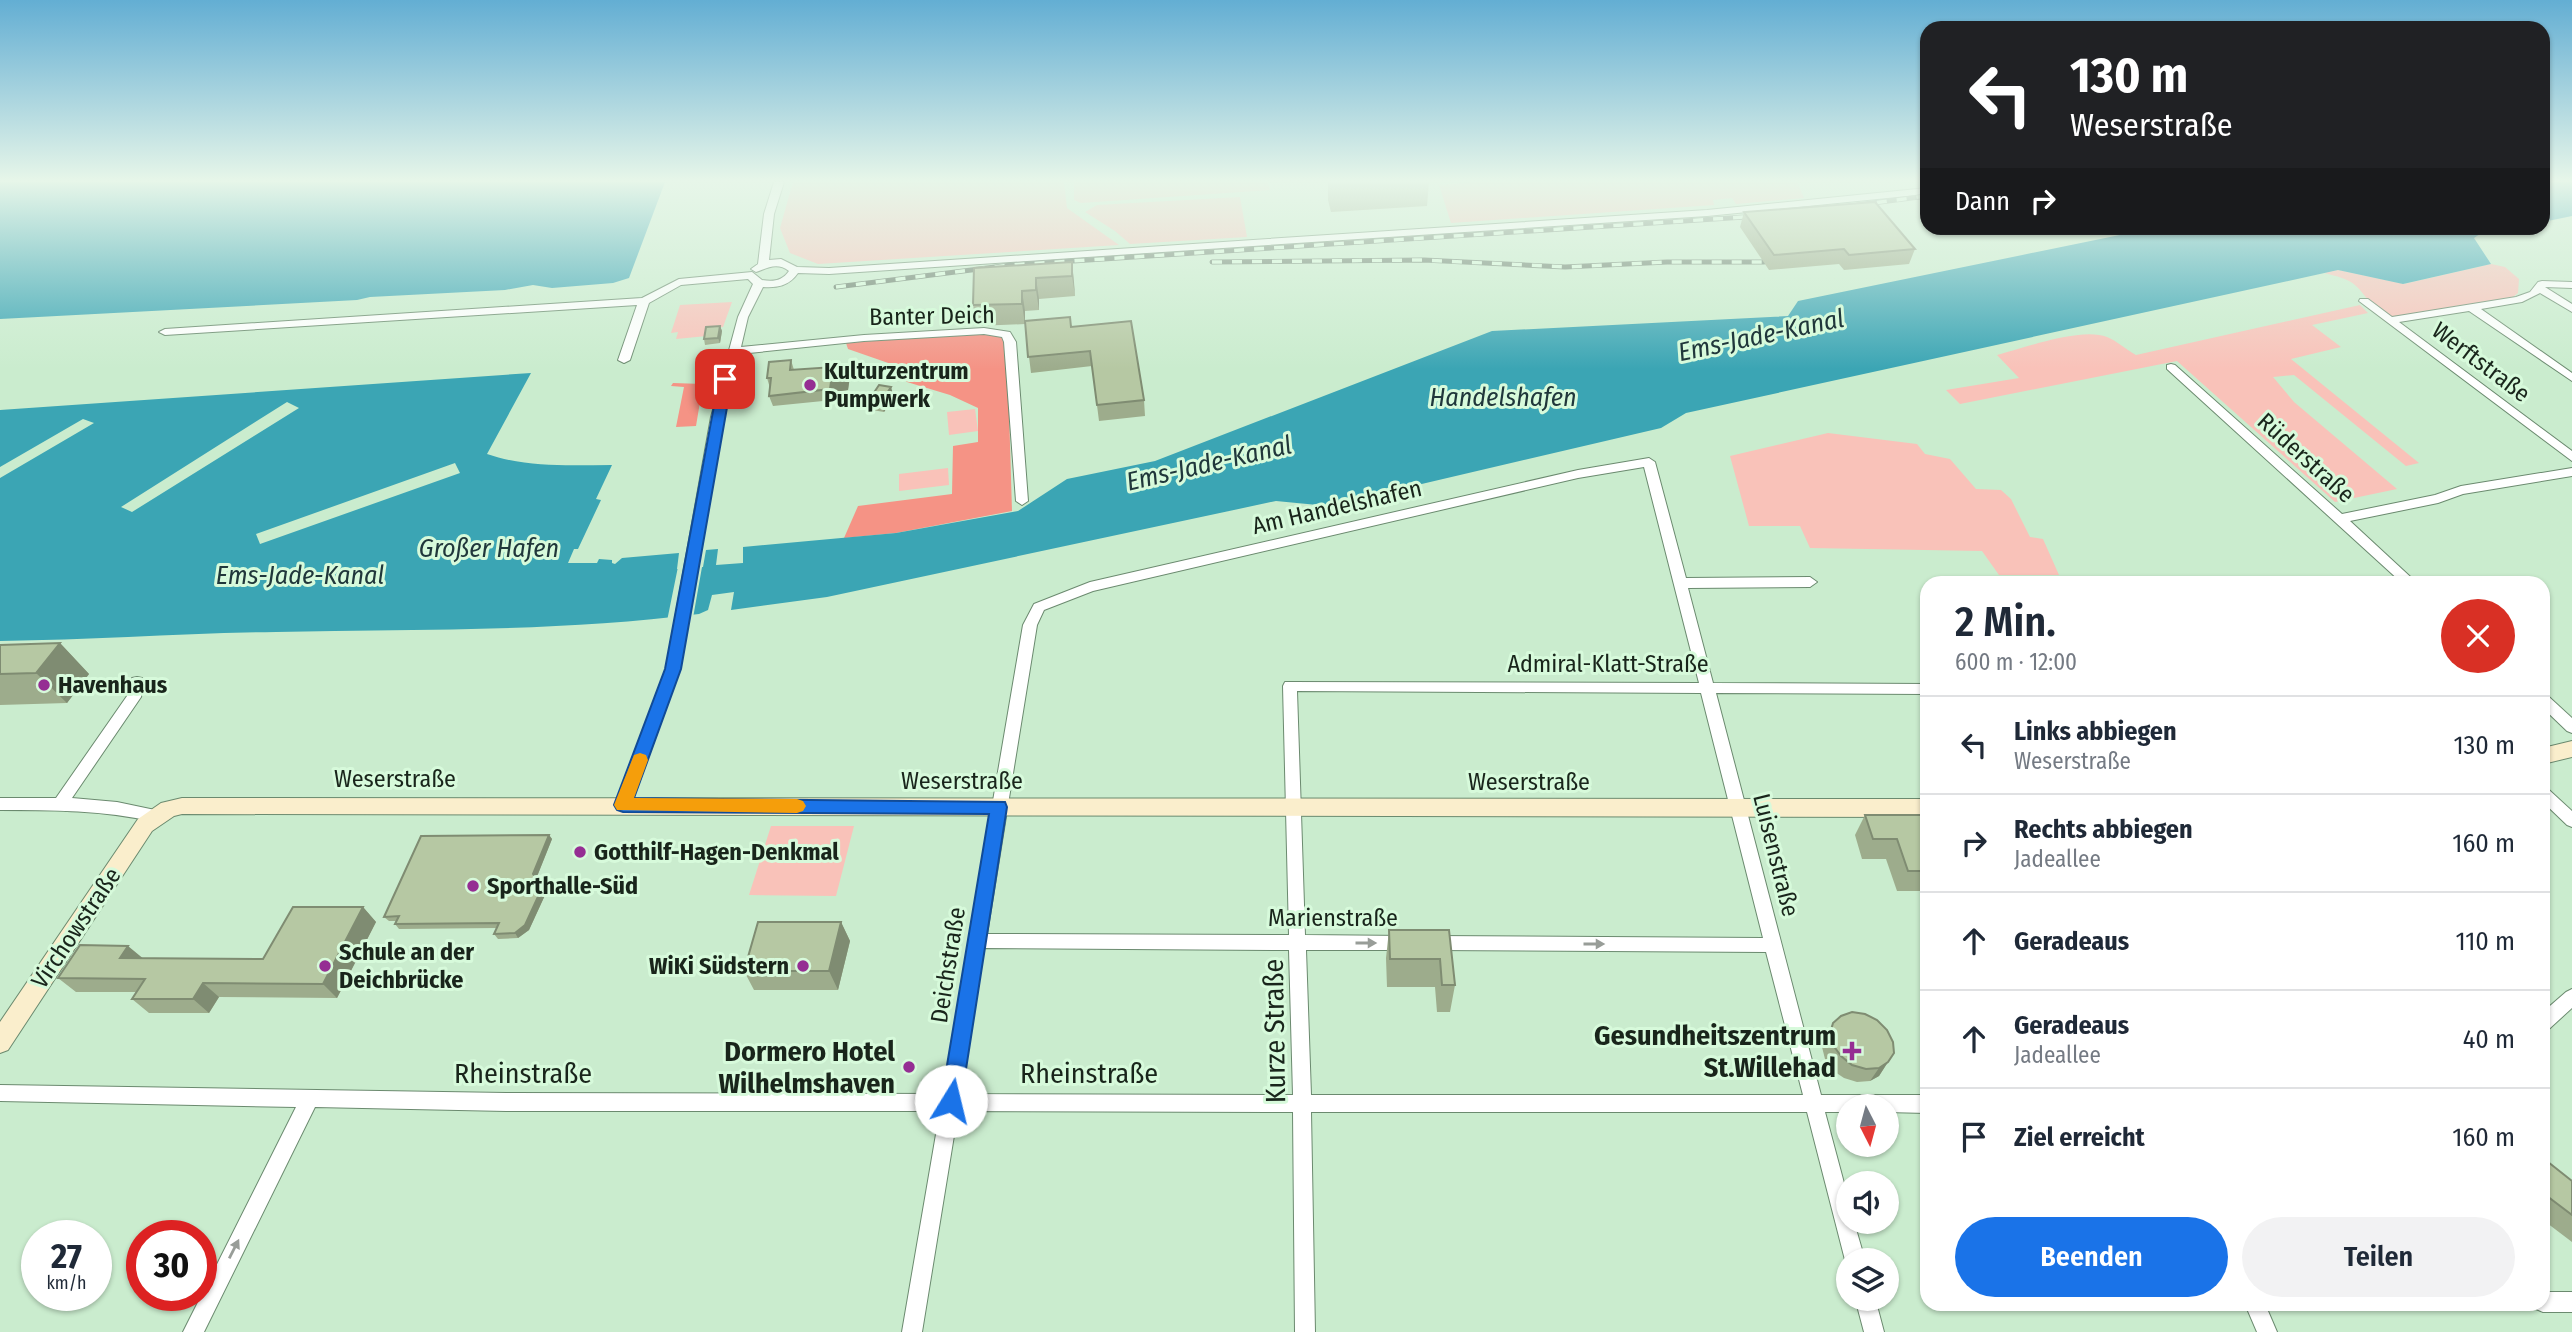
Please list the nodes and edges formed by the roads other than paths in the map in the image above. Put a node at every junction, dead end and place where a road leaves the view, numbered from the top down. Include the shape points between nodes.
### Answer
1 (1233, 244) edge
2 (767, 247) joint
3 (777, 262) junction
4 (763, 265) junction
5 (792, 274) junction
6 (755, 279) junction
7 (771, 284) junction
8 (2572, 285) edge
9 (2539, 288) junction
10 (644, 301) junction
11 (2364, 301) dead end
12 (750, 304) junction
13 (2471, 307) junction
14 (2572, 309) edge
15 (2391, 320) junction
16 (165, 332) dead end
17 (734, 351) junction
18 (624, 360) dead end
19 (2171, 367) dead end
20 (2572, 378) edge
21 (2572, 457) edge
22 (1649, 462) joint
23 (2572, 472) edge
24 (1022, 500) dead end
25 (2340, 519) junction
26 (2404, 576) edge
27 (1810, 582) dead end
28 (1681, 583) junction
29 (1039, 607) joint
30 (137, 682) dead end
31 (1290, 686) joint
32 (1709, 687) junction
33 (1920, 690) edge
34 (2550, 707) edge
35 (2572, 727) edge
36 (2572, 749) edge
37 (2550, 754) edge
38 (2550, 800) edge
39 (0, 804) edge
40 (60, 804) junction
41 (623, 805) junction
42 (1294, 806) junction
43 (998, 807) junction
44 (1920, 808) edge
45 (1738, 809) junction
46 (155, 816) junction
47 (2572, 821) edge
48 (977, 941) junction
49 (1298, 943) junction
50 (1772, 945) junction
51 (2572, 997) edge
52 (2550, 1017) edge
53 (0, 1042) edge
54 (0, 1093) edge
55 (310, 1098) junction
56 (951, 1101) junction
57 (1302, 1101) junction
58 (1812, 1103) junction
59 (1920, 1104) edge
60 (1852, 1248) edge
61 (2550, 1302) edge
62 (2572, 1302) edge
63 (1868, 1311) edge
64 (2258, 1311) edge
65 (193, 1332) edge
66 (912, 1332) edge
67 (1305, 1332) edge
68 (1874, 1332) edge
69 (2267, 1332) edge

1 - 5 street
2 - 3 street
2 - 4 street
3 - 4 street
3 - 5 street via 788,264
4 - 6 street
5 - 7 street
6 - 7 street
6 - 10 street via 679,282
6 - 12 street
7 - 12 street
8 - 9 street via 2546,283
9 - 13 street via 2518,300
9 - 14 street
10 - 16 street
10 - 18 street
11 - 15 street, Werftstraße
12 - 17 street
13 - 15 street
13 - 20 street
15 - 21 street, Werftstraße
17 - 24 street, Banter Deich via 875,337 984,331 1006,334
17 - 41 street via 717,417 673,669
19 - 25 street, Rüderstraße
22 - 28 street, Luisenstraße
22 - 29 street, Am Handelshafen via 1578,474 1090,587
23 - 25 street via 2461,490
25 - 26 street, Rüderstraße
27 - 28 street
28 - 32 street, Luisenstraße
29 - 43 street, Deichstraße via 1030,625
30 - 40 street via 134,697
31 - 32 street, Admiral-Klatt-Straße
31 - 42 street, Kurze Straße
32 - 33 street, Admiral-Klatt-Straße
32 - 45 street, Luisenstraße
34 - 35 street
36 - 37 street
38 - 47 street
39 - 40 street, Weserstraße
40 - 46 street, Weserstraße via 122,808
41 - 43 street, Weserstraße
41 - 46 street, Weserstraße via 198,805 168,809
42 - 43 street, Weserstraße
42 - 45 street, Weserstraße
42 - 49 street, Kurze Straße
43 - 48 street, Deichstraße
44 - 45 street, Weserstraße
45 - 50 street, Luisenstraße
46 - 53 street, Virchowstraße
48 - 49 street, Marienstraße
48 - 56 street, Deichstraße
49 -> 50 street, Marienstraße
49 - 57 street, Kurze Straße
50 - 58 street, Luisenstraße
51 - 52 street
54 - 55 street, Rheinstraße
55 - 56 street, Rheinstraße
65 -> 55 street
56 - 57 street, Rheinstraße
56 - 66 street, Deichstraße
57 - 58 street, Rheinstraße
57 - 67 street, Kurze Straße
58 - 59 street, Rheinstraße
58 - 60 street, Luisenstraße
61 - 62 street
63 - 68 street
64 - 69 street

